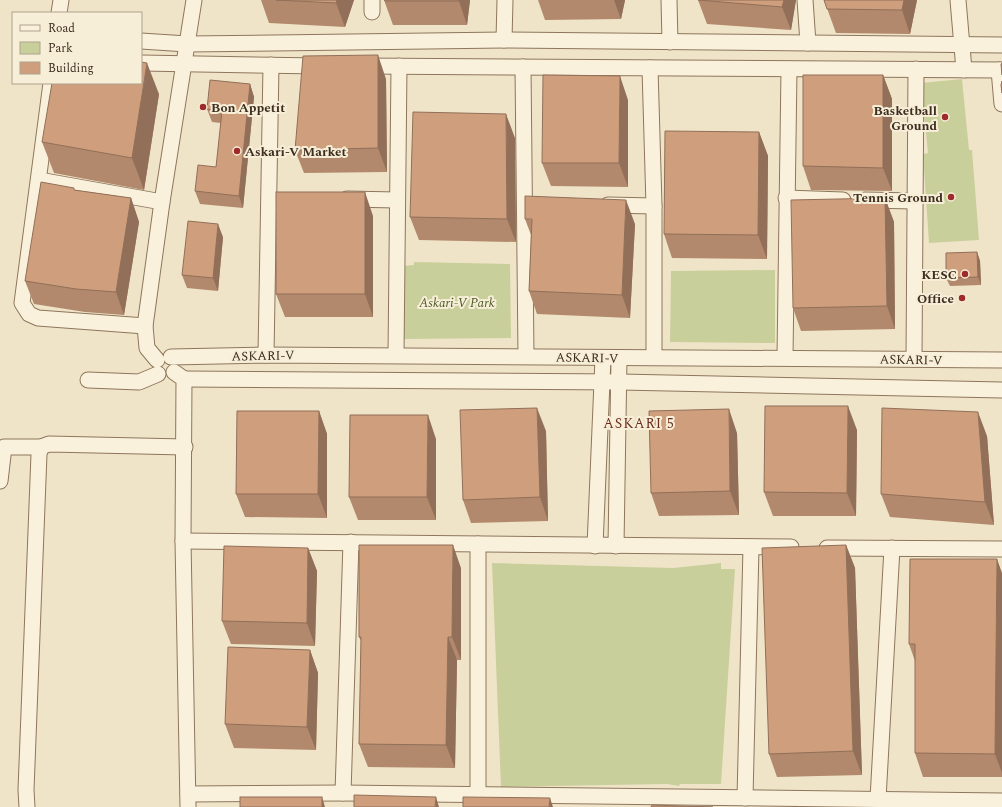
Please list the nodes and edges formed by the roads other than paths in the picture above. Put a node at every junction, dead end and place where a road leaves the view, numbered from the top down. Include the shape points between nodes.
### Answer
1 (60, 0) edge
2 (194, 0) edge
3 (505, 0) edge
4 (669, 0) edge
5 (804, 0) edge
6 (958, 0) edge
7 (59, 12) edge
8 (504, 40) junction
9 (142, 41) edge
10 (670, 42) junction
11 (808, 43) junction
12 (962, 43) junction
13 (187, 44) junction
14 (1002, 45) edge
15 (142, 63) edge
16 (183, 65) junction
17 (271, 65) junction
18 (399, 66) junction
19 (524, 67) junction
20 (650, 68) junction
21 (789, 69) junction
22 (916, 69) junction
23 (964, 70) junction
24 (1001, 70) edge
25 (51, 84) edge
26 (1002, 104) edge
27 (39, 180) junction
28 (268, 197) junction
29 (283, 198) edge
30 (786, 198) junction
31 (336, 199) edge
32 (397, 200) junction
33 (915, 201) junction
34 (162, 202) junction
35 (525, 202) junction
36 (540, 202) edge
37 (593, 204) edge
38 (654, 206) junction
39 (145, 326) junction
40 (266, 355) junction
41 (396, 356) junction
42 (526, 356) junction
43 (654, 357) junction
44 (785, 357) junction
45 (603, 358) junction
46 (620, 358) junction
47 (914, 359) junction
48 (1002, 360) edge
49 (162, 364) junction
50 (179, 376) junction
51 (88, 380) dead end
52 (620, 382) junction
53 (603, 383) junction
54 (1002, 390) edge
55 (41, 447) junction
56 (185, 447) junction
57 (0, 481) edge
58 (183, 541) junction
59 (351, 542) junction
60 (478, 544) junction
61 (595, 546) junction
62 (616, 546) junction
63 (751, 547) junction
64 (892, 548) junction
65 (1002, 549) edge
66 (26, 790) junction
67 (343, 793) junction
68 (478, 794) junction
69 (745, 798) junction
70 (878, 799) junction
71 (188, 801) edge
72 (586, 801) edge
73 (1002, 801) edge
74 (610, 802) edge
75 (22, 807) edge
76 (27, 807) edge

1 - 7 street
2 - 13 street
3 - 8 street
4 - 10 street
5 - 11 street
6 - 12 street
8 - 10 street
8 - 13 street
9 - 13 street
10 - 11 street
11 - 12 street
12 - 14 street
12 - 23 street
13 - 16 street
15 - 16 street
16 - 17 street
16 - 34 street
17 - 18 street
17 - 28 street
18 - 19 street
18 - 32 street
19 - 20 street
19 - 35 street
20 - 21 street
20 - 38 street
21 - 22 street
21 - 30 street
22 - 23 street
22 - 33 street
23 - 24 street
24 - 26 street
25 - 27 street
27 - 34 street
27 - 39 street via 22,303 29,314 38,318
28 - 29 street
28 - 40 street
30 - 33 street
30 - 44 street
31 - 32 street
32 - 41 street
33 - 47 street
34 - 39 street
35 - 36 street
35 - 42 street
37 - 38 street
38 - 43 street
39 - 49 street via 147,348
40 - 41 street, ASKARI-V
40 - 49 street, ASKARI-V
41 - 42 street, ASKARI-V
42 - 45 street, ASKARI-V
43 - 44 street, ASKARI-V
43 - 46 street, ASKARI-V
44 - 47 street, ASKARI-V
45 - 46 street, ASKARI-V
45 - 53 street
46 - 52 street
47 - 48 street, ASKARI-V
49 - 50 street via 176,364
49 - 51 street via 139,382
50 - 53 street, ASKARI-V
50 - 56 street
52 - 53 street, ASKARI-V
52 - 54 street, ASKARI-V
52 - 62 street
53 - 61 street
55 - 56 street via 49,444
55 - 57 street via 4,447
55 - 66 street
56 - 58 street
58 - 59 street
58 - 71 street
59 - 60 street
59 - 67 street
60 - 61 street
60 - 68 street
61 - 62 street
62 - 63 street
63 - 64 street
63 - 69 street
64 - 65 street
64 - 70 street
66 - 75 street
66 - 76 street
67 - 68 street
67 - 71 street
68 - 72 street
69 - 70 street
69 - 74 street
70 - 73 street
72 - 74 street

